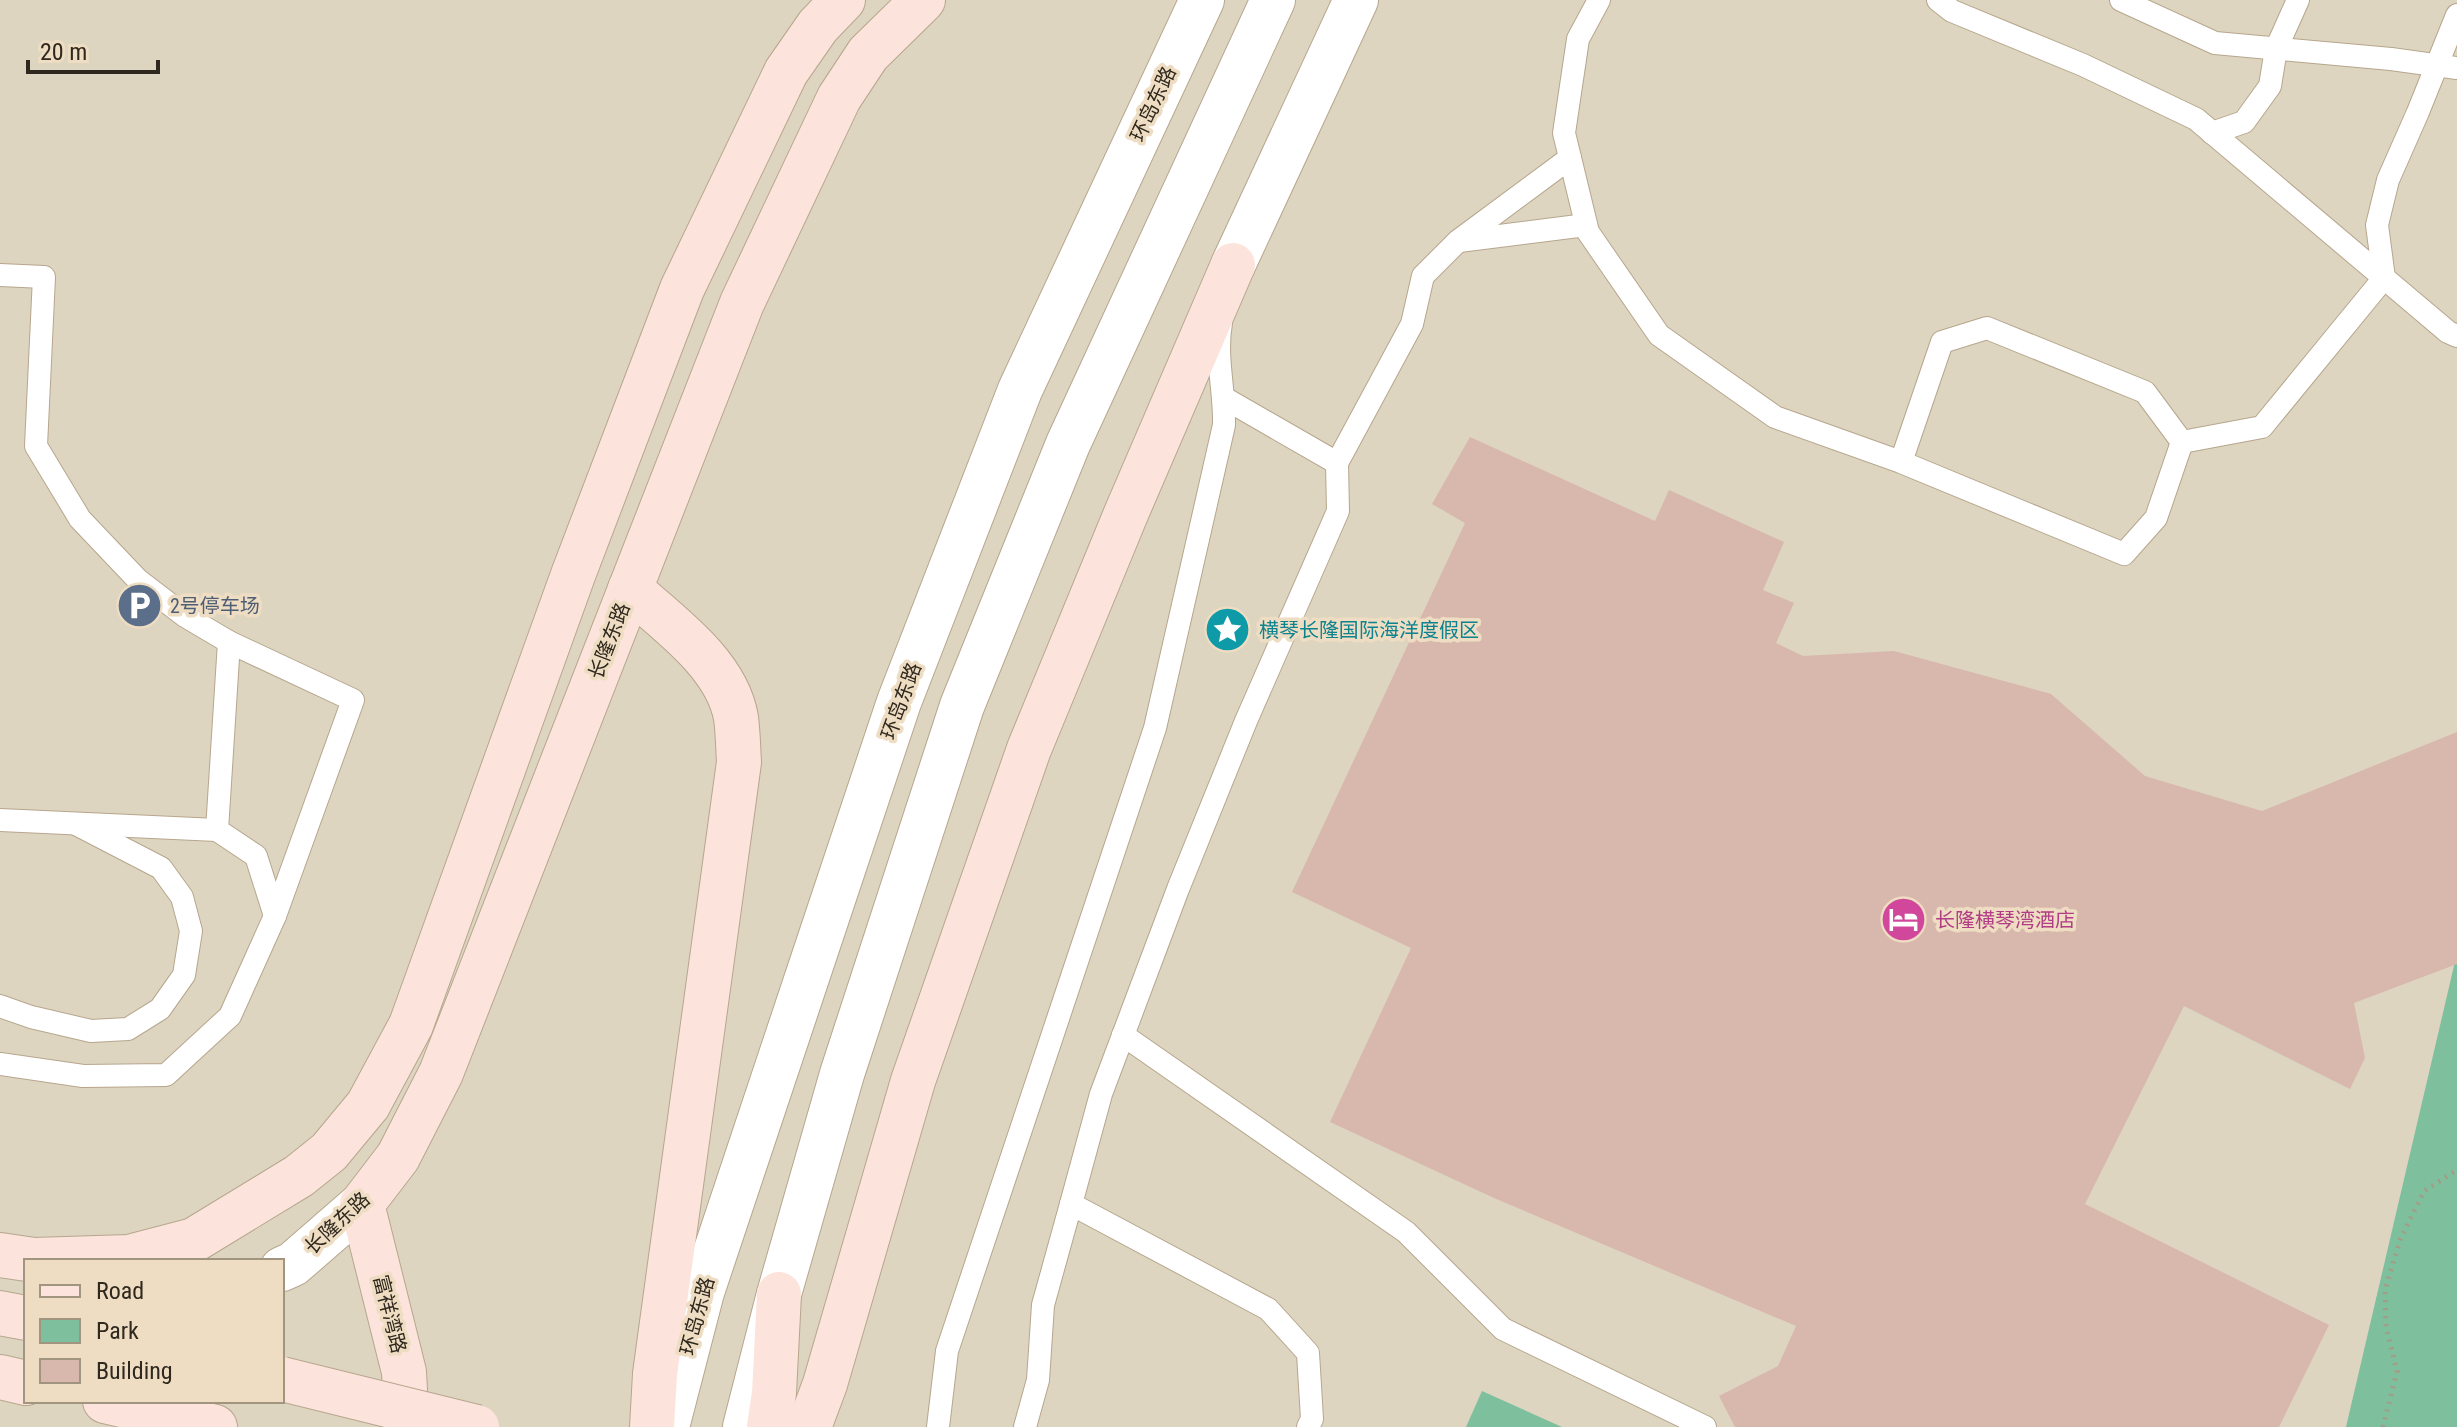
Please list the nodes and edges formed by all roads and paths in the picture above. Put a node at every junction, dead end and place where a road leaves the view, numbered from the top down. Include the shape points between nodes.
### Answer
1 (843, 0) edge
2 (923, 0) edge
3 (1202, 0) edge
4 (1273, 0) edge
5 (1356, 0) edge
6 (1599, 0) edge
7 (1938, 0) edge
8 (2121, 0) edge
9 (2298, 0) edge
10 (2457, 15) edge
11 (2276, 49) junction
12 (2446, 67) edge
13 (2212, 133) junction
14 (1570, 158) junction
15 (1586, 225) junction
16 (1458, 241) junction
17 (1233, 265) junction
18 (0, 275) edge
19 (2384, 278) junction
20 (2457, 336) edge
21 (1224, 398) junction
22 (2182, 442) junction
23 (1901, 462) junction
24 (1337, 463) junction
25 (630, 589) junction
26 (229, 642) junction
27 (0, 820) edge
28 (76, 824) junction
29 (217, 830) junction
30 (275, 916) junction
31 (0, 1006) edge
32 (1123, 1035) junction
33 (0, 1064) edge
34 (2457, 1170) edge
35 (362, 1204) junction
36 (1071, 1204) junction
37 (0, 1255) edge
38 (27, 1259) edge
39 (66, 1259) edge
40 (284, 1268) edge
41 (779, 1294) junction
42 (0, 1313) edge
43 (24, 1318) edge
44 (0, 1377) edge
45 (284, 1379) edge
46 (24, 1383) edge
47 (113, 1403) edge
48 (215, 1427) edge
49 (407, 1427) edge
50 (477, 1427) edge
51 (652, 1427) edge
52 (667, 1427) edge
53 (745, 1427) edge
54 (769, 1427) edge
55 (809, 1427) edge
56 (938, 1427) edge
57 (1025, 1427) edge
58 (1308, 1427) edge
59 (1705, 1427) edge
60 (2383, 1427) edge

1 - 39 main road via 786,72 682,289 411,1025 368,1105 329,1152 299,1176 194,1240 129,1257
2 - 25 main road, 长隆东路 via 868,54 839,98 742,303
3 - 52 street, 环岛东路 via 1020,390 899,702 702,1292
4 - 41 street via 1068,444 962,706 842,1074
5 - 17 street
6 - 14 lane via 1578,39 1564,133
7 - 13 lane via 1952,11 2196,119
8 - 11 lane via 2215,43
9 - 11 lane
10 - 12 lane
11 - 12 lane
11 - 13 lane via 2270,86 2244,122
12 - 19 lane via 2418,112 2388,180 2377,225
13 - 19 lane
14 - 15 lane
14 - 16 lane
15 - 16 lane
15 - 23 lane via 1659,335 1775,417
16 - 24 lane via 1423,276 1412,324
17 - 21 lane via 1220,328
17 - 55 main road via 1029,749 913,1081
18 - 26 lane via 44,277 36,446 80,519 138,580
19 - 20 lane
19 - 22 lane via 2262,427
21 - 24 lane
21 - 56 lane via 1224,425 1155,728 947,1351
22 - 23 lane via 2156,518 2124,554
22 - 23 lane via 2145,392 1987,328 1942,342
24 - 32 lane via 1338,511 1246,721
25 - 35 main road, 长隆东路 via 441,1073 398,1157
25 - 51 main road via 698,649 720,678 735,715 739,762
26 - 29 lane
26 - 30 lane via 353,700
27 - 28 lane
28 - 29 lane
28 - 31 lane via 161,868 182,897 191,931 184,975 160,1009 128,1029 91,1031
29 - 30 lane via 256,856
30 - 33 lane via 230,1016 166,1075 83,1076
32 - 36 lane
32 - 59 lane via 1406,1232 1503,1329
34 - 60 path via 2424,1191 2400,1240 2385,1290 2386,1327 2397,1371
35 - 40 street, 长隆东路
35 - 49 main road, 富祥湾路 via 404,1372
36 - 57 lane via 1043,1305 1038,1380
36 - 58 lane via 1268,1309 1308,1353
37 - 38 main road
41 - 53 street
41 - 54 main road
42 - 43 main road
44 - 46 main road
45 - 50 main road, bridge
47 - 48 main road

